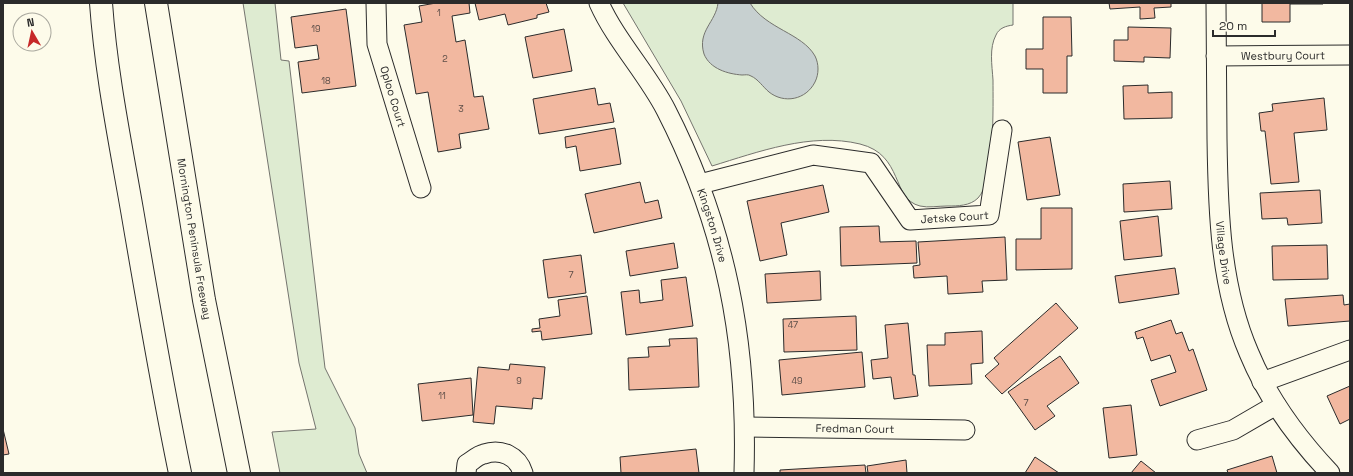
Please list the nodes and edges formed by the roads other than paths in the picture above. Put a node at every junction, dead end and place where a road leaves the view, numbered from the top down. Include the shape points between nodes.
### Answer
1 (96, 3) edge
2 (101, 3) edge
3 (156, 3) edge
4 (376, 3) edge
5 (599, 3) edge
6 (1216, 3) edge
7 (104, 44) junction
8 (1350, 55) edge
9 (1216, 56) junction
10 (1002, 130) dead end
11 (700, 184) junction
12 (421, 188) dead end
13 (1350, 350) edge
14 (1262, 382) junction
15 (1276, 405) junction
16 (745, 427) junction
17 (965, 430) dead end
18 (1197, 440) dead end
19 (180, 473) edge
20 (239, 473) edge
21 (466, 473) edge
22 (523, 473) edge
23 (744, 473) edge
24 (1330, 473) edge

1 - 7 highway
2 - 7 highway
3 - 20 highway, Mornington Peninsula Freeway via 204,300
4 - 12 street, Oploo Court via 377,44
5 - 11 street, Kingston Drive via 666,109
6 - 9 street, Village Drive
7 - 19 highway via 162,386
8 - 9 street, Westbury Court
9 - 14 street, Village Drive via 1218,209 1222,246 1237,317 1248,352
10 - 11 street, Jetske Court via 989,214 910,220 871,164 812,155
11 - 16 street, Kingston Drive via 725,263 739,339
13 - 14 street
14 - 15 street, Village Drive
15 - 18 street via 1232,430
15 - 24 street, Village Drive via 1302,443
16 - 17 street, Fredman Court
16 - 23 street, Kingston Drive
21 - 22 street via 467,464 484,454 506,452 520,463

